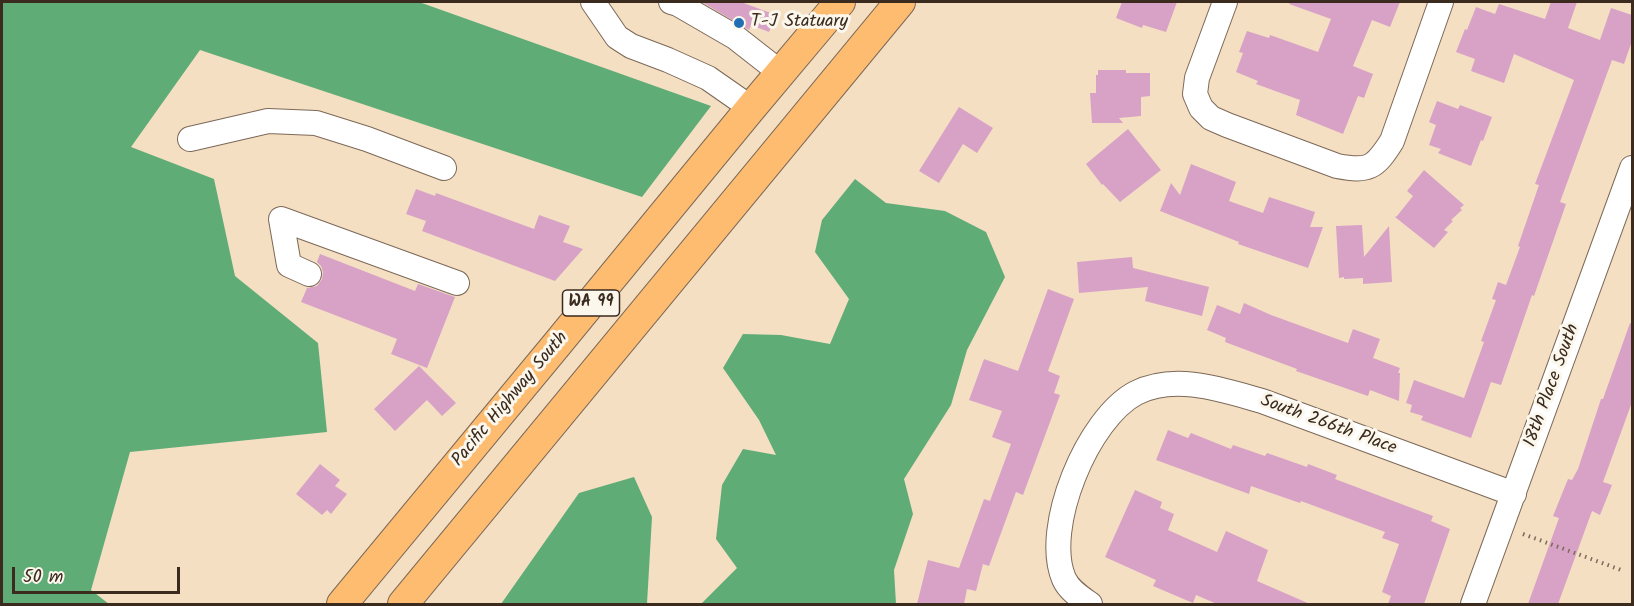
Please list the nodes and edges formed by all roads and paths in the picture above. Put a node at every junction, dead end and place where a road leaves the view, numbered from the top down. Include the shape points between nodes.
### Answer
1 (593, 2) edge
2 (671, 2) edge
3 (840, 2) edge
4 (900, 2) edge
5 (1225, 2) edge
6 (1441, 2) edge
7 (781, 73) junction
8 (751, 108) junction
9 (190, 139) dead end
10 (444, 168) dead end
11 (1632, 168) edge
12 (309, 274) dead end
13 (457, 283) dead end
14 (1514, 494) junction
15 (1502, 526) junction
16 (1623, 571) dead end
17 (356, 592) edge
18 (342, 604) edge
19 (403, 604) edge
20 (1090, 604) edge
21 (1473, 604) edge

1 - 8 street via 617,37 708,78
2 - 7 street via 735,37
3 - 7 main road, Pacific Highway South / WA 99
4 - 19 main road, WA 99
5 - 6 street via 1197,78 1195,94 1201,108 1227,125 1353,169 1368,168 1382,158 1392,141
7 - 8 main road, Pacific Highway South / WA 99
8 - 17 main road, Pacific Highway South / WA 99
9 - 10 street via 268,121 316,123
11 - 14 street, 18th Place South
12 - 13 street via 289,265 281,219
14 - 15 street, 18th Place South
14 - 20 street, South 266th Place via 1262,401 1181,384 1159,386 1137,393 1118,406 1087,448 1072,482 1059,535 1059,558 1065,581
15 - 16 path
15 - 21 street, 18th Place South
17 - 18 main road, Pacific Highway South / WA 99

